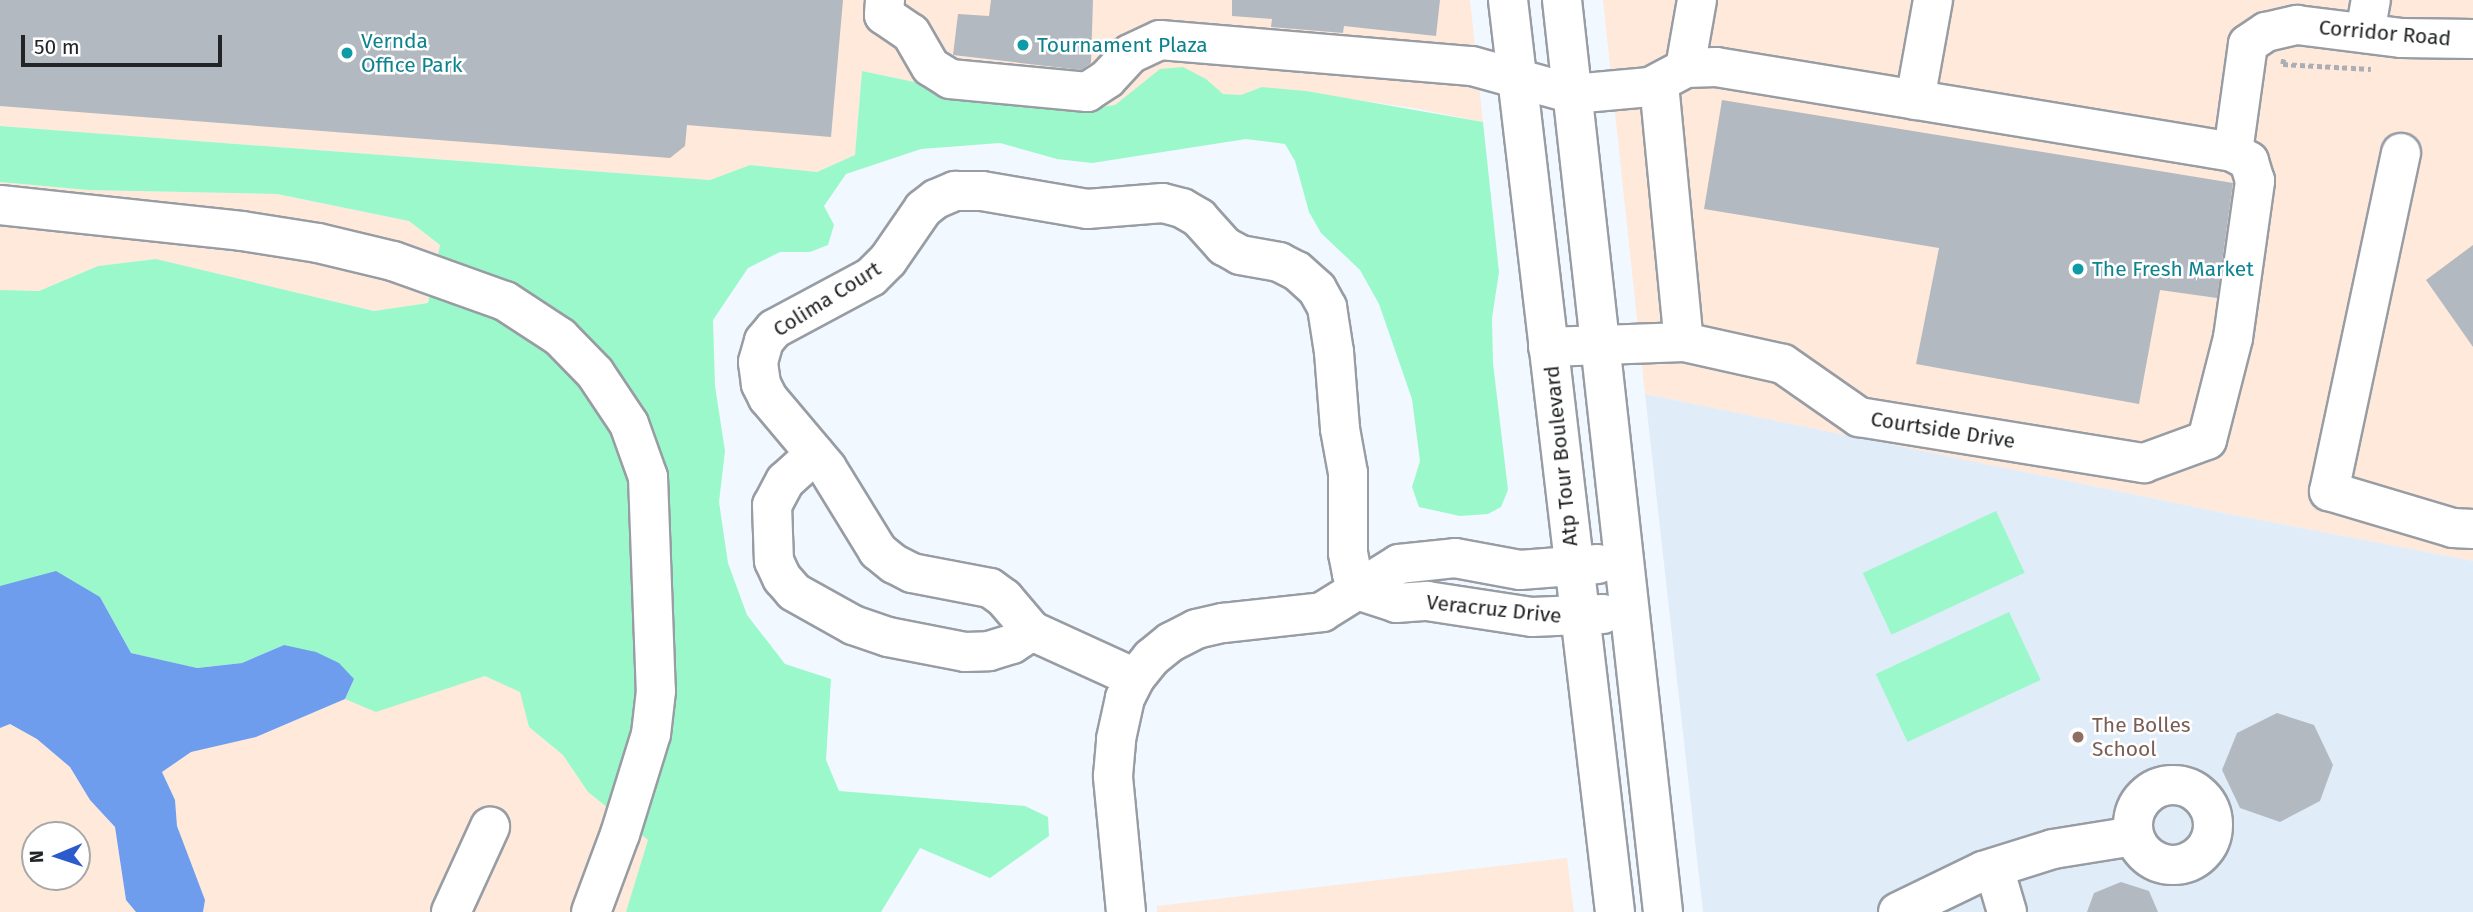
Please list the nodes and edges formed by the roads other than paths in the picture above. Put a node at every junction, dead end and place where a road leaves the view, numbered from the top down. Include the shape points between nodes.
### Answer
1 (885, 0) edge
2 (1508, 0) edge
3 (1562, 0) edge
4 (1697, 0) edge
5 (1933, 0) edge
6 (2368, 17) edge
7 (2473, 39) edge
8 (1672, 76) junction
9 (1517, 81) junction
10 (1573, 94) junction
11 (1915, 100) junction
12 (2233, 152) junction
13 (2401, 153) dead end
14 (0, 205) edge
15 (1684, 342) junction
16 (1600, 344) junction
17 (1548, 348) junction
18 (815, 454) junction
19 (2473, 529) edge
20 (1425, 559) junction
21 (1625, 561) junction
22 (1573, 567) junction
23 (1503, 568) junction
24 (1360, 591) junction
25 (1427, 601) junction
26 (1479, 610) junction
27 (1630, 611) junction
28 (1579, 617) junction
29 (1032, 631) junction
30 (1135, 678) junction
31 (490, 827) dead end
32 (2134, 836) dead end
33 (1994, 868) junction
34 (452, 912) edge
35 (591, 912) edge
36 (1126, 912) edge
37 (1615, 912) edge
38 (1663, 912) edge
39 (1898, 912) edge
40 (2007, 912) edge

1 - 9 street via 884,15 911,33 931,67 950,79 1087,92 1107,79 1130,54 1160,40 1472,66
2 - 9 street, Atp Tour Boulevard
3 - 10 street
4 - 8 street
5 - 11 street
6 - 7 street, Corridor Road via 2402,38
6 - 12 street, Corridor Road via 2297,25 2266,32 2248,44
8 - 10 street
8 - 11 street via 1716,66
8 - 15 street
9 - 10 street
9 - 17 street, Atp Tour Boulevard
10 - 16 street
11 - 12 street
12 - 15 street, Courtside Drive via 2249,161 2255,181 2233,338 2207,440 2144,463 1859,417 1783,365
13 - 19 street via 2329,491 2453,528
14 - 35 street via 242,231 393,261 505,301 560,337 595,373 629,424 648,477 656,691 651,734
15 - 16 street, Courtside Drive
16 - 17 street, Courtside Drive
16 - 21 street
17 - 22 street, Atp Tour Boulevard
18 - 24 street, Colima Court via 768,398 761,383 758,362 764,341 774,329 871,277 923,209 936,199 955,191 982,191 1087,209 1163,203 1199,218 1224,246 1240,255 1279,262 1297,271 1317,289 1327,307 1348,473 1348,553
18 - 29 street, Colima Court via 878,551 912,573 990,588
18 - 29 street via 785,481 772,505 774,561 794,592 842,620 888,638 965,652 1012,644
20 - 23 street via 1432,542 1457,537 1501,550
20 - 24 street, Veracruz Drive via 1399,564
20 - 25 street
21 - 22 street, Veracruz Drive
21 - 27 street
22 - 23 street, Veracruz Drive
22 - 28 street, Atp Tour Boulevard
23 - 26 street
24 - 25 street, Veracruz Drive via 1396,603
24 - 30 street, Veracruz Drive via 1322,612 1196,629 1151,658
25 - 26 street, Veracruz Drive
26 - 28 street, Veracruz Drive
27 - 28 street, Veracruz Drive
27 - 38 street
28 - 37 street, Atp Tour Boulevard
29 - 30 street, Colima Court
30 - 36 street, Veracruz Drive via 1118,729 1113,776
31 - 34 street
32 - 33 street via 2053,849
33 - 39 street
33 - 40 street

